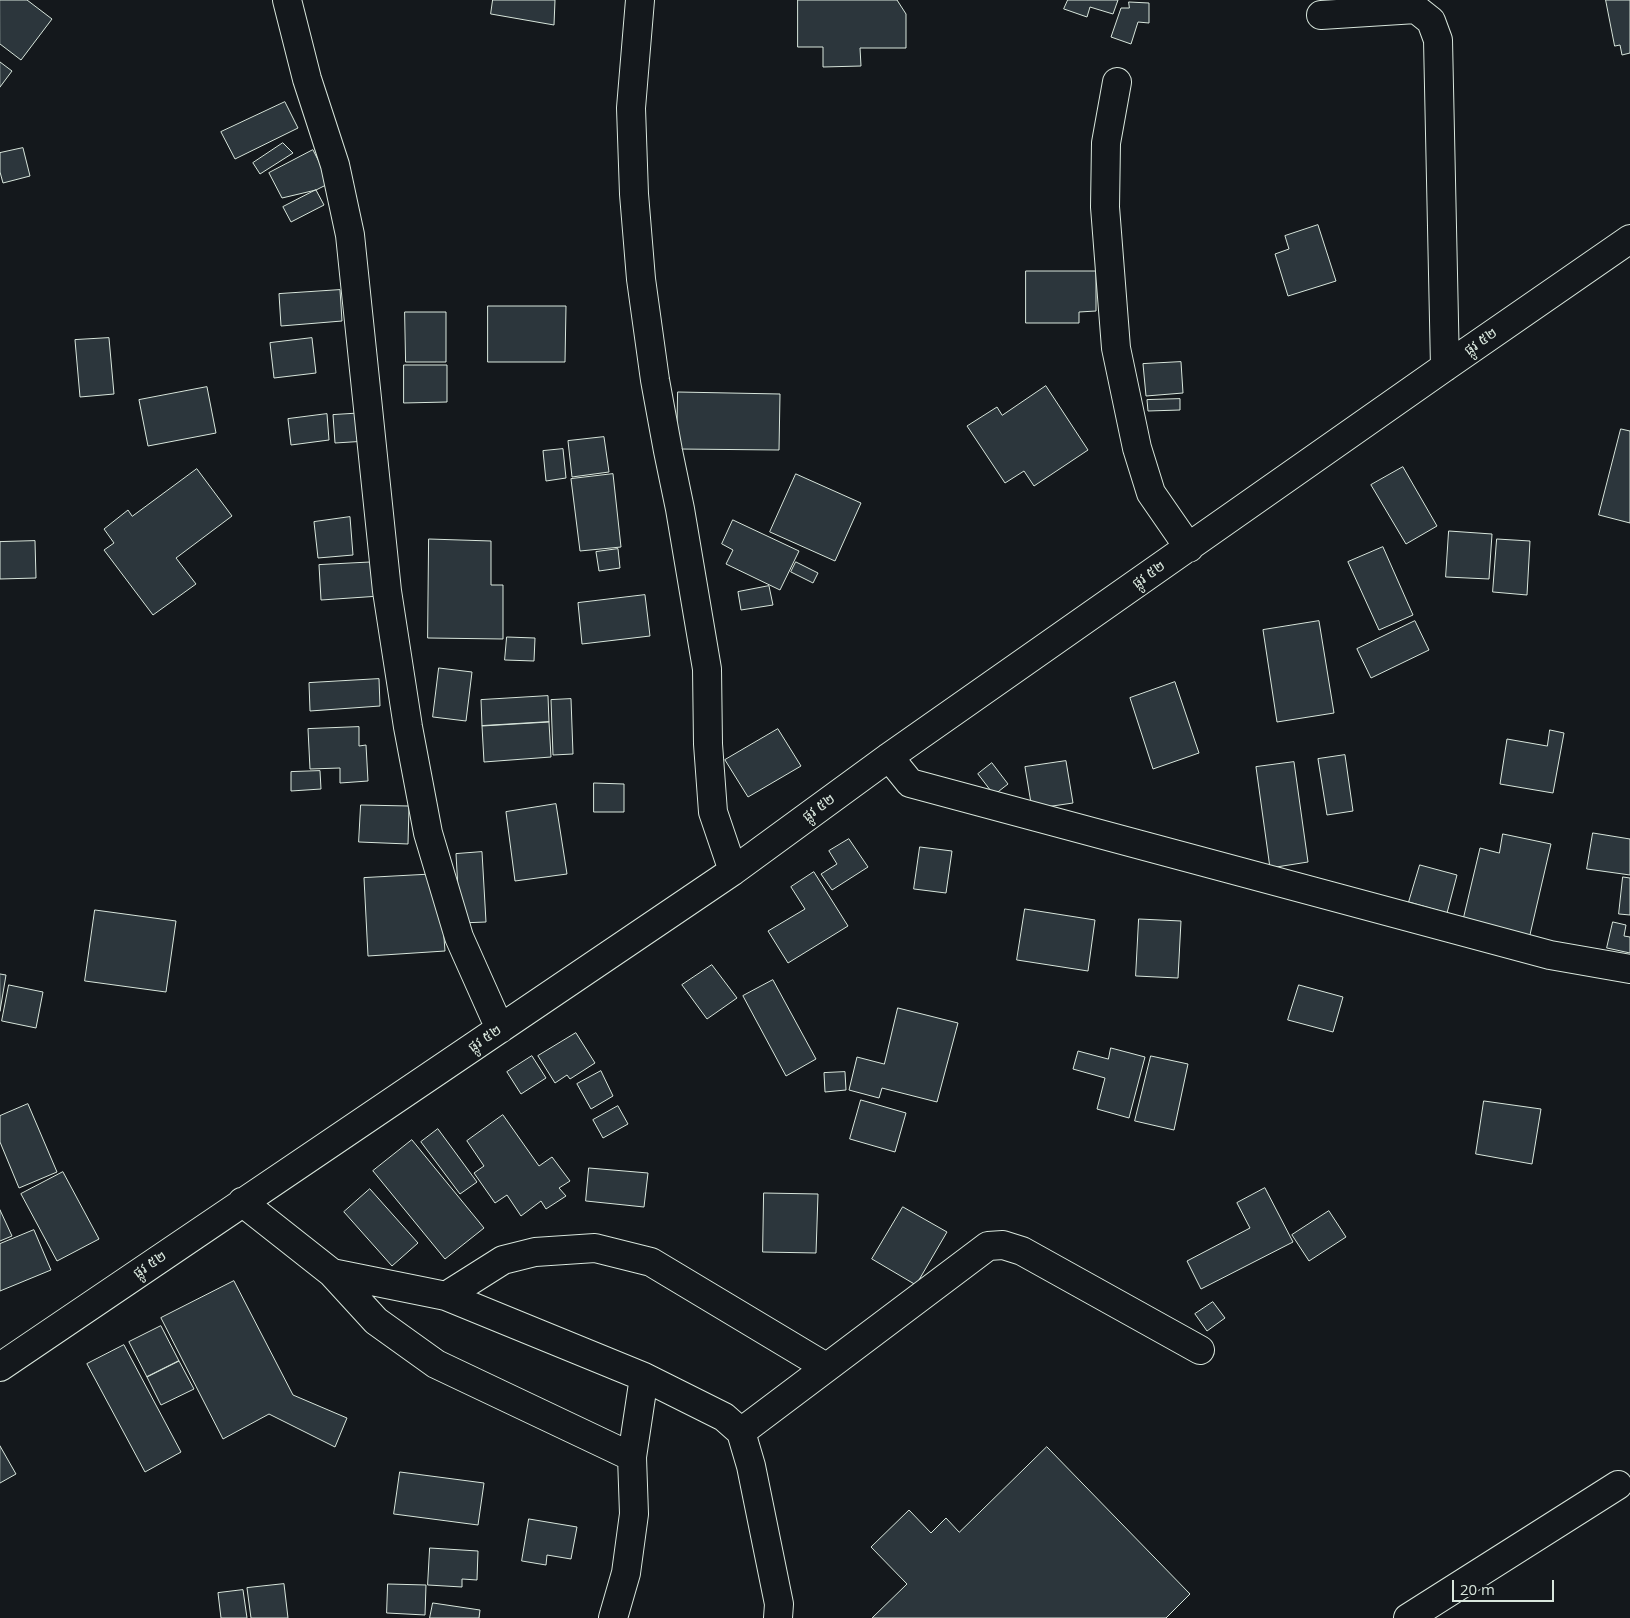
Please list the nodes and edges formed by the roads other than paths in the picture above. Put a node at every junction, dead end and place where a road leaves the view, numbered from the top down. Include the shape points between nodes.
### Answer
1 (286, 0) edge
2 (640, 0) edge
3 (1321, 15) dead end
4 (1117, 82) dead end
5 (1630, 239) edge
6 (1445, 367) junction
7 (1188, 548) junction
8 (889, 757) junction
9 (733, 871) junction
10 (1630, 969) edge
11 (500, 1029) junction
12 (242, 1202) junction
13 (332, 1273) junction
14 (446, 1296) junction
15 (1200, 1350) dead end
16 (0, 1367) edge
17 (826, 1367) junction
18 (644, 1376) junction
19 (740, 1432) junction
20 (632, 1457) junction
21 (1618, 1485) dead end
22 (612, 1618) edge
23 (778, 1618) edge
24 (1408, 1618) edge

1 - 11 street via 335,164 350,235 387,591 428,833 459,936
2 - 9 street via 631,108 641,279 655,380 707,668 712,812
3 - 6 street via 1416,10 1431,21 1438,40
4 - 7 street via 1106,143 1105,207 1116,348 1137,448 1151,493
5 - 6 street, ផ្លូវ ៥២
6 - 7 street, ផ្លូវ ៥២
7 - 8 street, ផ្លូវ ៥២
8 - 9 street, ផ្លូវ ៥២
8 - 10 street via 910,783 1550,955
9 - 11 street, ផ្លូវ ៥២
11 - 12 street, ផ្លូវ ៥២
12 - 13 street
12 - 16 street, ផ្លូវ ៥២
13 - 14 street
13 - 20 street via 376,1321 436,1364
14 - 17 street via 503,1260 535,1252 595,1248 651,1262
14 - 18 street
15 - 17 street via 1022,1250 1003,1245 988,1246
17 - 19 street
18 - 19 street via 724,1417
18 - 20 street
19 - 23 street via 751,1466 779,1604
20 - 22 street via 634,1514 626,1573
21 - 24 street

